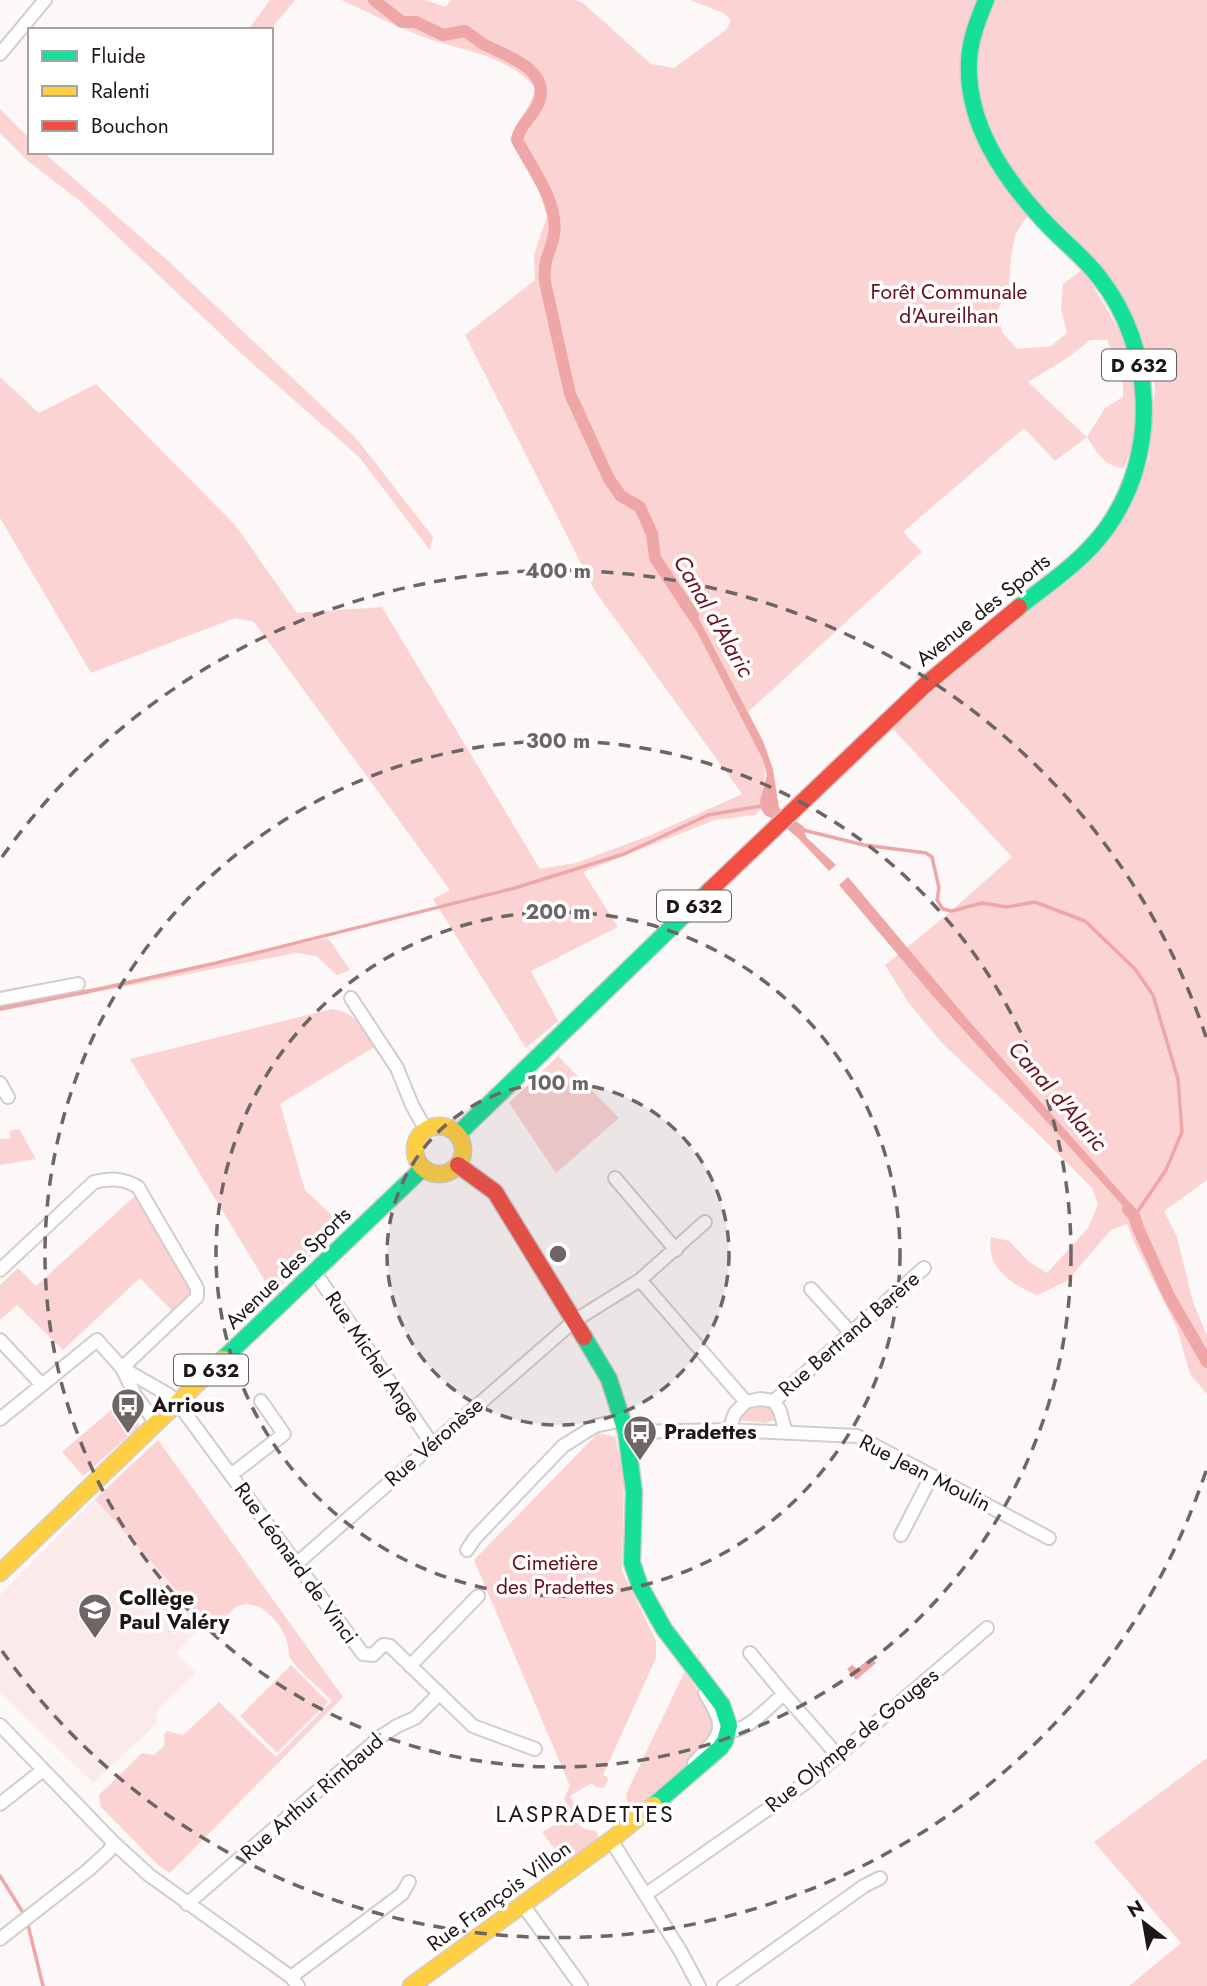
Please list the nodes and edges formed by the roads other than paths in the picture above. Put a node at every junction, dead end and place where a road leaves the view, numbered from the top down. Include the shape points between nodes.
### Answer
1 (45, 0) edge
2 (986, 0) edge
3 (0, 54) edge
4 (78, 984) dead end
5 (351, 998) dead end
6 (0, 999) edge
7 (0, 1083) edge
8 (8, 1097) dead end
9 (426, 1130) junction
10 (458, 1134) junction
11 (458, 1165) junction
12 (423, 1168) junction
13 (615, 1178) dead end
14 (705, 1222) dead end
15 (676, 1250) junction
16 (925, 1268) dead end
17 (0, 1270) edge
18 (314, 1271) junction
19 (640, 1280) junction
20 (811, 1289) dead end
21 (574, 1321) junction
22 (850, 1333) junction
23 (0, 1340) edge
24 (122, 1368) junction
25 (42, 1385) junction
26 (261, 1401) dead end
27 (774, 1401) junction
28 (177, 1402) junction
29 (746, 1402) junction
30 (0, 1419) edge
31 (156, 1423) junction
32 (624, 1426) junction
33 (729, 1430) junction
34 (786, 1433) junction
35 (432, 1444) junction
36 (231, 1475) junction
37 (931, 1477) junction
38 (901, 1535) dead end
39 (1049, 1538) dead end
40 (467, 1550) dead end
41 (295, 1565) junction
42 (0, 1573) edge
43 (478, 1596) dead end
44 (987, 1628) dead end
45 (750, 1653) dead end
46 (410, 1666) junction
47 (439, 1694) junction
48 (784, 1694) junction
49 (0, 1725) edge
50 (724, 1731) junction
51 (535, 1749) dead end
52 (838, 1756) junction
53 (43, 1770) junction
54 (0, 1804) edge
55 (611, 1840) junction
56 (114, 1843) junction
57 (880, 1878) dead end
58 (409, 1882) dead end
59 (645, 1895) junction
60 (187, 1904) junction
61 (523, 1905) junction
62 (0, 1939) edge
63 (295, 1981) edge
64 (423, 1983) edge
65 (581, 1986) edge
66 (699, 1986) edge
67 (724, 1986) edge

1 - 3 street
2 - 10 main road, Avenue des Sports / D 632 via 969,60 969,86 983,138 1016,191 1100,277 1133,342 1142,375 1141,446 1121,503 1078,560 959,654
4 - 6 street
5 - 9 street via 397,1068
7 - 8 street
9 - 10 main road via 439,1126
9 - 12 main road via 415,1149
10 - 11 main road via 463,1146
11 - 12 main road via 444,1174
11 - 21 main road via 495,1192
12 - 18 main road, Avenue des Sports / D 632
13 - 15 street
14 - 15 street, Rue Véronèse
15 - 19 street, Rue Véronèse
16 - 22 street, Rue Bertrand Barère
17 - 24 street via 94,1182 113,1178 138,1187 197,1288 197,1297
18 - 28 main road, Avenue des Sports / D 632
18 - 35 street, Rue Michel Ange
19 - 21 street, Rue Véronèse
19 - 29 street
20 - 22 street
21 - 32 main road via 609,1380
21 - 35 street, Rue Véronèse
22 - 27 street, Rue Bertrand Barère
23 - 25 street
24 - 25 street via 97,1340
24 - 28 street
24 - 31 street
25 - 30 street
26 - 36 street via 284,1434
27 - 29 street, Rue Bertrand Barère
27 - 34 street, Rue Bertrand Barère
28 - 31 main road, Avenue des Sports / D 632
28 - 36 street, Rue Léonard de Vinci
29 - 33 street via 735,1413
31 - 42 main road, Avenue des Sports / D 632
32 - 33 street, Rue Jean Moulin
32 - 40 street, Rue Jean Moulin via 595,1426 563,1446
32 - 50 main road via 634,1492 632,1563 639,1586 691,1668 722,1705 729,1720
33 - 34 street, Rue Jean Moulin
34 - 37 street, Rue Jean Moulin via 857,1436
35 - 41 street, Rue Véronèse
36 - 41 street, Rue Léonard de Vinci
37 - 38 street
37 - 39 street, Rue Jean Moulin
41 - 46 street, Rue Léonard de Vinci via 363,1654 373,1655 390,1646
43 - 46 street
44 - 52 street, Rue Olympe de Gouges
45 - 48 street
46 - 47 street, Rue Léonard de Vinci
47 - 51 street, Rue Léonard de Vinci via 472,1726
47 - 60 street, Rue Arthur Rimbaud via 415,1718 380,1737
48 - 50 street via 740,1730
48 - 52 street
49 - 53 street
50 - 55 main road, Rue François Villon via 720,1748
52 - 59 street, Rue Olympe de Gouges
53 - 54 street
53 - 56 street
55 - 59 street
55 - 61 main road, Rue François Villon
56 - 60 street
56 - 62 street via 87,1871
57 - 67 street
58 - 63 street via 402,1894
59 - 66 street
60 - 63 street
61 - 64 main road, Rue François Villon
61 - 65 street

